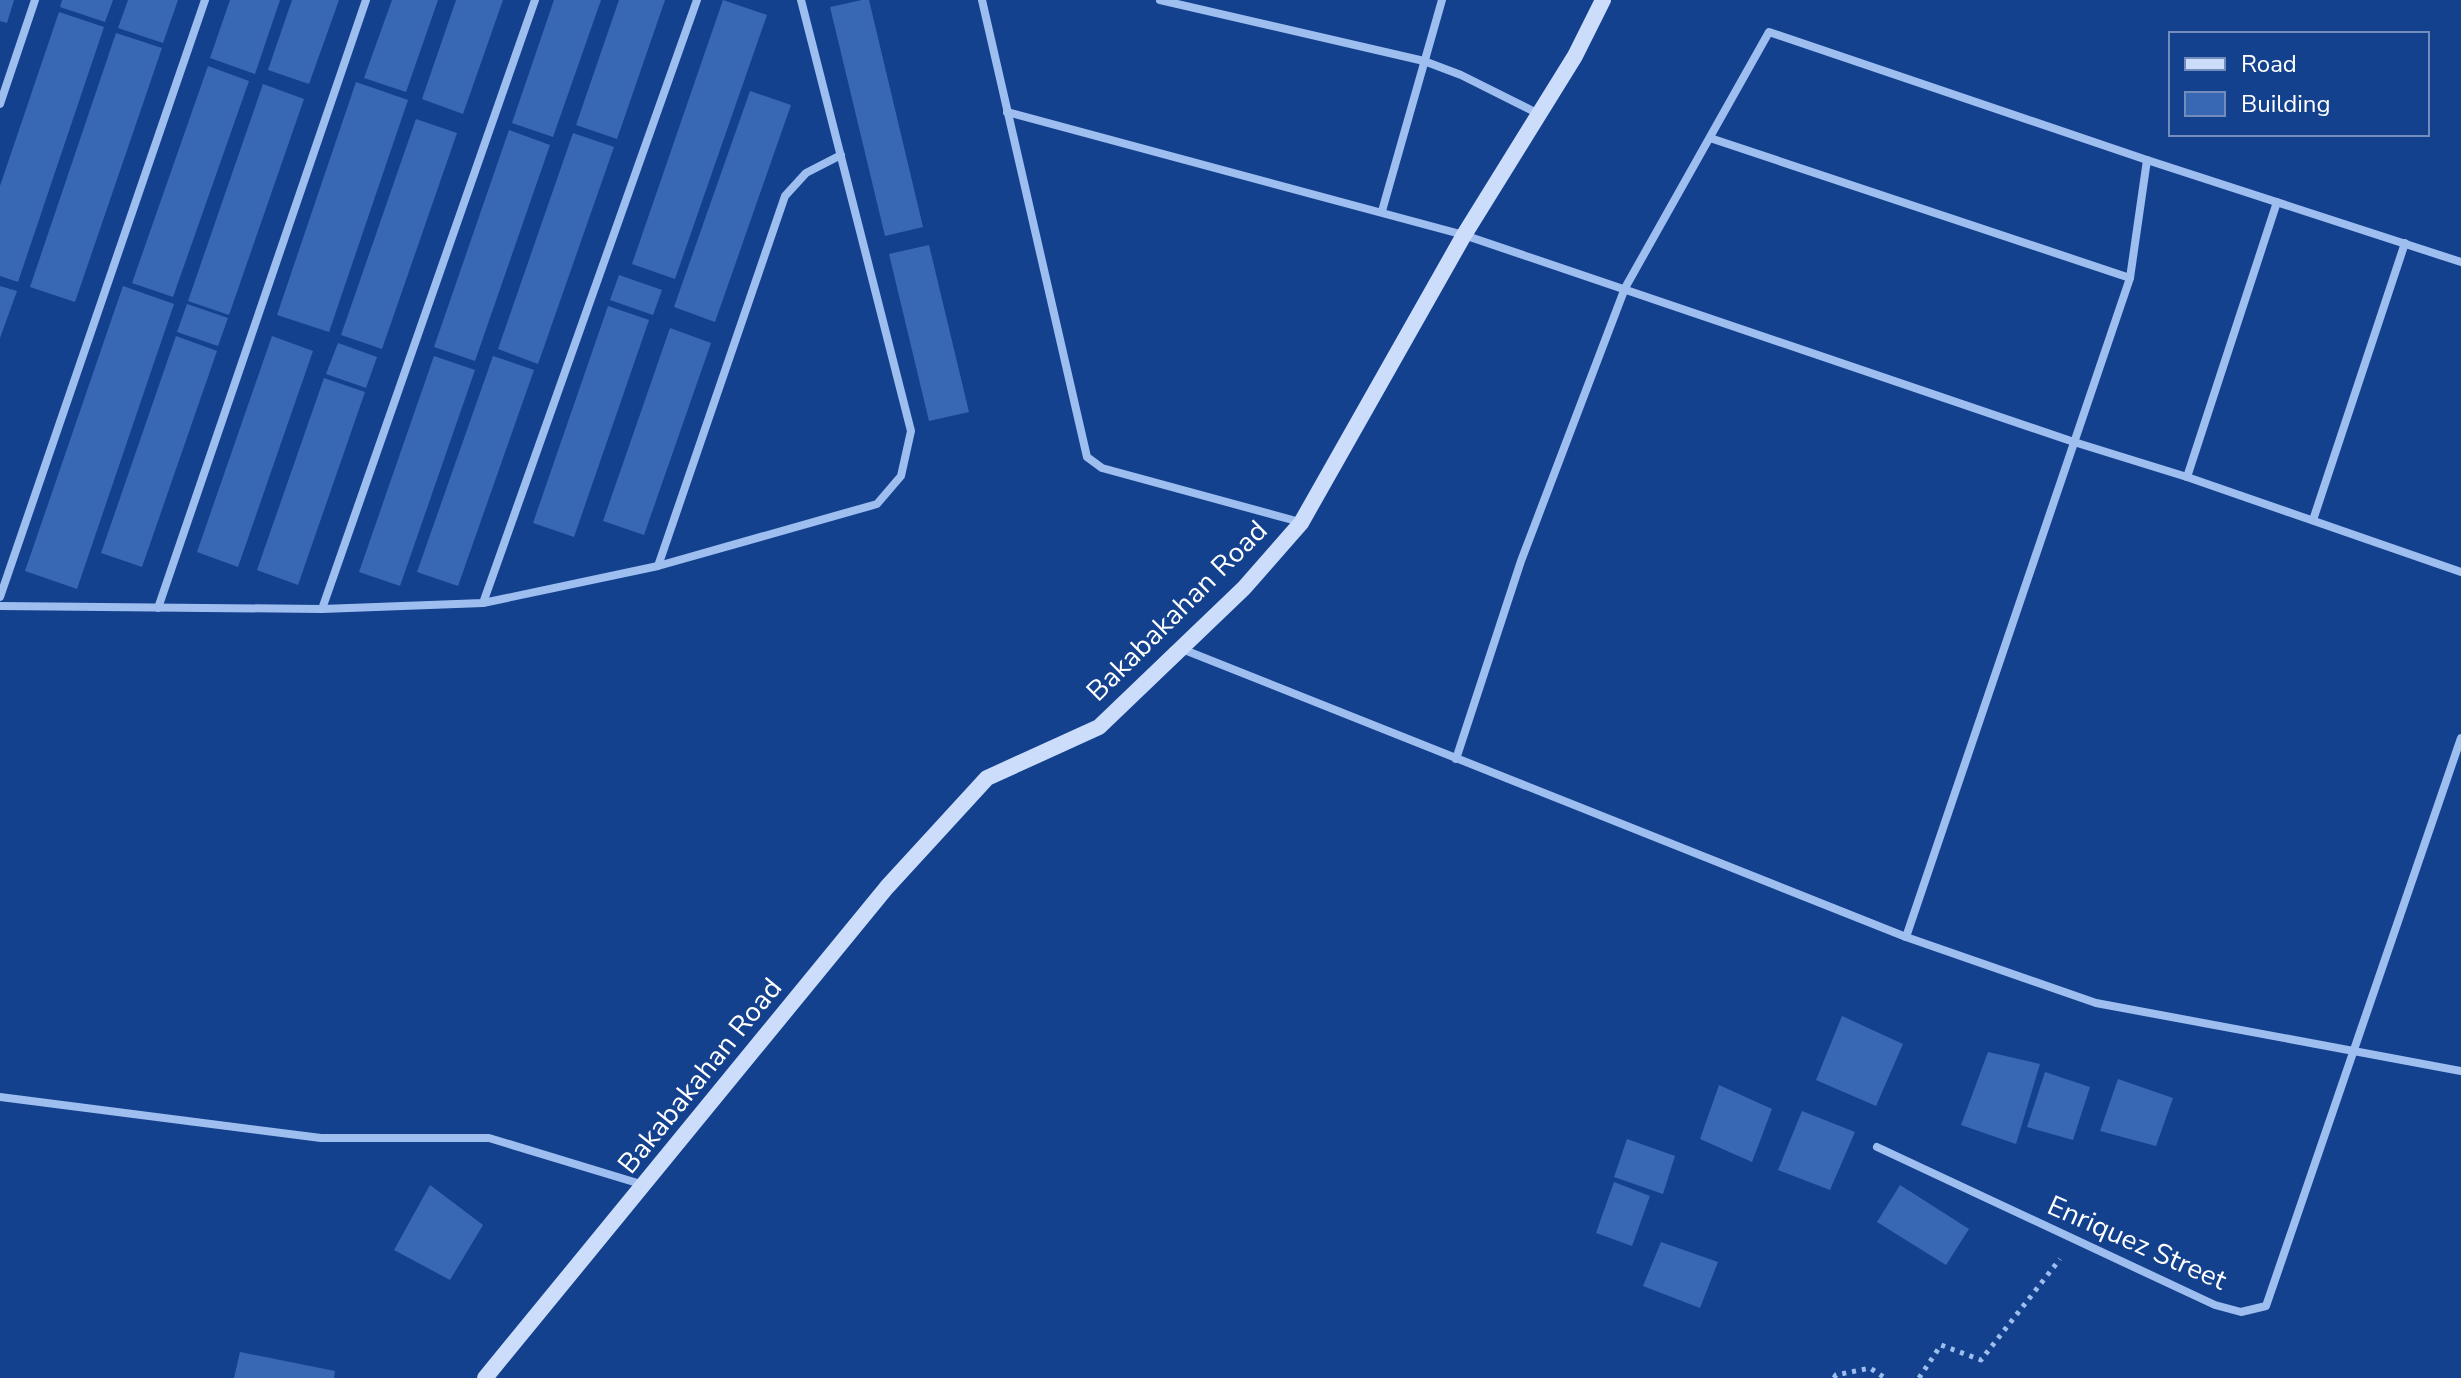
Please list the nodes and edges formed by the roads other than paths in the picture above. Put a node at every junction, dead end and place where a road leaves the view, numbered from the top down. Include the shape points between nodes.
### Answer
1 (35, 0) edge
2 (205, 0) edge
3 (366, 0) edge
4 (535, 0) edge
5 (697, 0) edge
6 (801, 0) edge
7 (982, 0) edge
8 (1160, 0) edge
9 (1442, 0) edge
10 (1603, 0) edge
11 (1424, 61) junction
12 (0, 104) edge
13 (1007, 112) junction
14 (1539, 114) junction
15 (1710, 138) junction
16 (841, 155) junction
17 (2147, 160) junction
18 (2277, 202) junction
19 (1382, 211) junction
20 (1464, 235) junction
21 (2405, 243) junction
22 (2461, 262) edge
23 (2130, 278) junction
24 (1625, 288) junction
25 (2074, 442) junction
26 (2187, 477) junction
27 (2313, 520) junction
28 (1301, 523) junction
29 (658, 566) junction
30 (2461, 572) edge
31 (0, 597) edge
32 (483, 603) junction
33 (0, 606) edge
34 (158, 608) junction
35 (322, 609) junction
36 (1182, 649) junction
37 (2461, 738) edge
38 (1456, 759) junction
39 (1906, 937) junction
40 (2355, 1049) junction
41 (2461, 1071) edge
42 (0, 1097) edge
43 (1877, 1147) dead end
44 (645, 1185) junction
45 (485, 1378) edge

1 - 12 street
2 - 31 street
3 - 34 street
4 - 35 street
5 - 32 street
6 - 16 street
7 - 13 street
8 - 11 street
9 - 11 street
10 - 14 street, Bakabakahan Road
11 - 14 street
11 - 19 street
13 - 19 street
13 - 28 street via 1087,457 1102,468
14 - 20 street, Bakabakahan Road
15 - 17 street via 1769,32
15 - 23 street
15 - 24 street
16 - 29 street via 806,173 785,196
16 - 29 street via 911,431 901,476 877,504
17 - 18 street
17 - 23 street
18 - 21 street
18 - 26 street
19 - 20 street
20 - 24 street
20 - 28 street, Bakabakahan Road
21 - 22 street
21 - 27 street
23 - 25 street
24 - 25 street
24 - 38 street via 1521,561
25 - 26 street
25 - 39 street
26 - 27 street
27 - 30 street
28 - 36 street, Bakabakahan Road
29 - 32 street
32 - 35 street
33 - 34 street
34 - 35 street
36 - 38 street
36 - 44 street, Bakabakahan Road via 1099,727 987,778 887,887
37 - 40 street
38 - 39 street
39 - 40 street via 2096,1003
40 - 41 street
40 - 43 street, Enriquez Street via 2266,1306 2241,1312 2215,1305
42 - 44 street via 321,1138 489,1138
44 - 45 street, Bakabakahan Road

